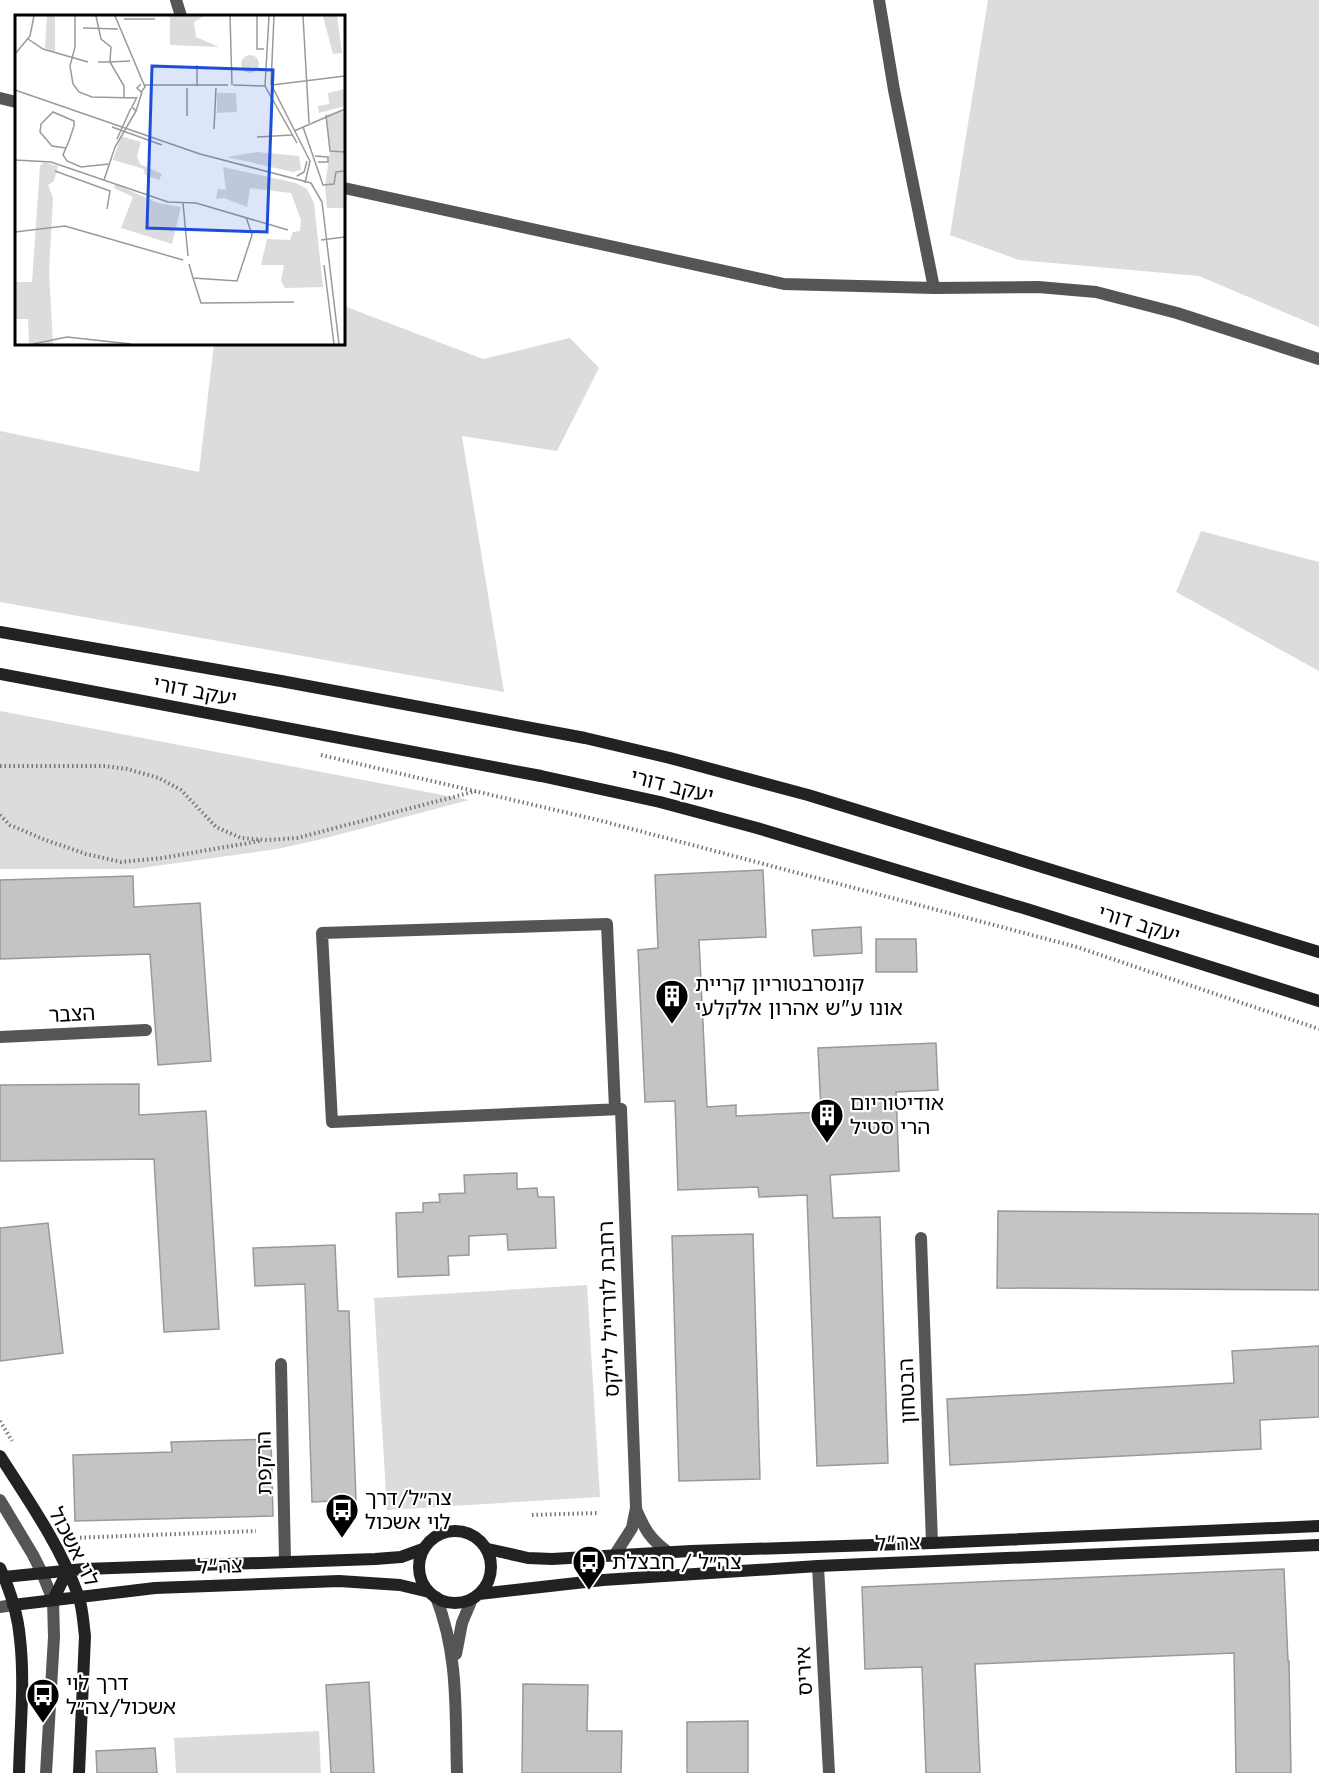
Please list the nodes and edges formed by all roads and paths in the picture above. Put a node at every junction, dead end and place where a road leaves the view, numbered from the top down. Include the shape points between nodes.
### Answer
1 (176, 0) edge
2 (879, 0) edge
3 (181, 15) edge
4 (0, 98) edge
5 (15, 102) edge
6 (345, 188) edge
7 (934, 288) junction
8 (1319, 359) edge
9 (0, 632) edge
10 (0, 674) edge
11 (311, 753) dead end
12 (0, 766) edge
13 (477, 791) junction
14 (0, 815) edge
15 (267, 840) junction
16 (1319, 952) edge
17 (1319, 1001) edge
18 (1319, 1029) edge
19 (146, 1030) dead end
20 (0, 1037) edge
21 (618, 1109) junction
22 (921, 1238) dead end
23 (281, 1364) dead end
24 (0, 1456) edge
25 (0, 1500) edge
26 (636, 1508) junction
27 (597, 1513) dead end
28 (532, 1515) dead end
29 (1319, 1526) edge
30 (256, 1531) dead end
31 (68, 1538) dead end
32 (932, 1543) junction
33 (1319, 1545) edge
34 (423, 1549) junction
35 (488, 1549) junction
36 (668, 1552) junction
37 (614, 1556) junction
38 (285, 1562) junction
39 (818, 1566) junction
40 (68, 1570) junction
41 (42, 1573) junction
42 (1, 1574) edge
43 (432, 1595) junction
44 (79, 1596) junction
45 (476, 1597) junction
46 (52, 1600) junction
47 (13, 1605) junction
48 (0, 1607) edge
49 (454, 1671) junction
50 (48, 1769) edge
51 (19, 1773) edge
52 (79, 1773) edge
53 (457, 1773) edge
54 (829, 1773) edge

1 - 3 street
2 - 7 street
4 - 5 street
6 - 7 street via 784,284
7 - 8 street via 1038,286 1096,292 1177,313
9 - 16 main road, יעקב דורי via 550,732 670,758 808,795
10 - 17 main road, יעקב דורי via 660,802 1019,907
11 - 13 path
12 - 15 path via 127,769 159,778 181,790 216,827 241,838
13 - 15 path via 297,838
13 - 18 path via 598,819 1077,947
14 - 15 path via 10,825 43,839 121,862
19 - 20 street, הצבר
21 - 21 street, רחבת לורדייל לייקס via 607,924 322,933 332,1122
21 - 26 street, רחבת לורדייל לייקס
22 - 32 street, הבטחון
23 - 38 street, הרקפת
24 - 40 main road, לוי אשכול
25 - 41 street
26 - 36 street, רחבת לורדייל לייקס via 644,1529
26 - 37 street, רחבת לורדייל לייקס via 632,1528
27 - 28 path
29 - 32 main road, צה"ל
30 - 31 path
32 - 36 main road, צה"ל
33 - 39 main road, צה"ל
34 - 35 main road via 442,1532 460,1530 476,1536
34 - 38 main road, צה"ל via 401,1557
34 - 43 main road via 419,1572
35 - 37 main road, צה"ל via 528,1558
35 - 45 main road via 490,1579
36 - 37 main road, צה"ל
38 - 40 main road, צה"ל
39 - 45 main road, צה"ל via 603,1580
39 - 54 street, איריס
40 - 41 main road, צה"ל
40 - 44 main road, לוי אשכול
40 - 46 main road
41 - 42 main road, צה"ל
41 - 46 street
42 - 47 main road
43 - 44 main road, צה"ל via 400,1585 339,1581 154,1588
43 - 45 main road via 453,1603
43 - 49 street via 450,1639
44 - 46 main road, צה"ל
44 - 52 main road, לוי אשכול via 85,1636
45 - 49 street via 462,1623
46 - 47 main road, צה"ל
46 - 50 street
47 - 48 street
47 - 51 main road via 22,1660
49 - 53 street

